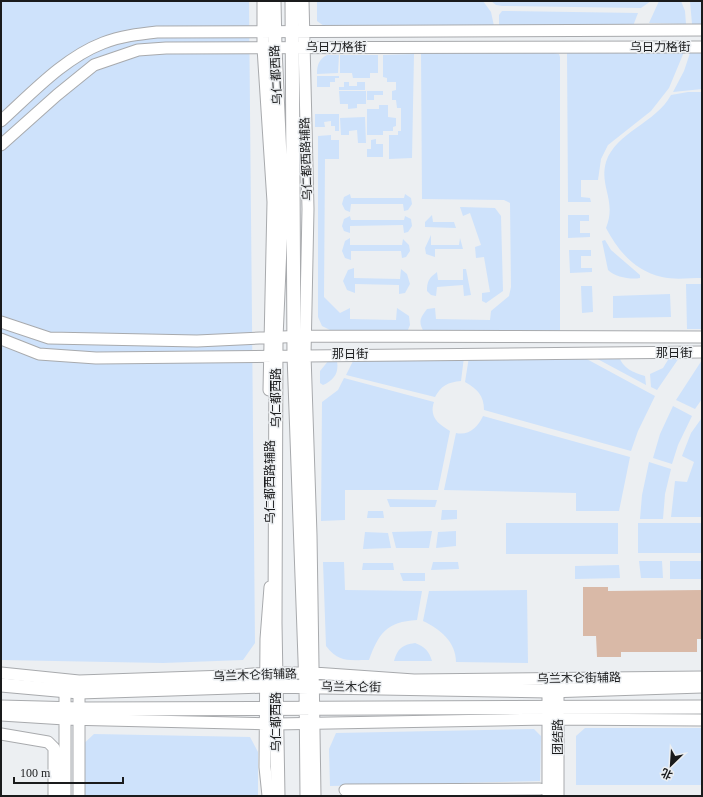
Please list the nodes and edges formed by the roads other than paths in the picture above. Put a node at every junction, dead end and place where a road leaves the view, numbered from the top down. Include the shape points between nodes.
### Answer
1 (262, 1) edge
2 (274, 1) edge
3 (292, 1) edge
4 (304, 1) edge
5 (702, 30) edge
6 (268, 32) junction
7 (298, 32) junction
8 (702, 47) edge
9 (269, 48) junction
10 (298, 48) junction
11 (1, 121) edge
12 (1, 145) edge
13 (1, 322) edge
14 (300, 337) junction
15 (702, 337) edge
16 (272, 338) junction
17 (1, 339) edge
18 (702, 352) edge
19 (300, 355) junction
20 (273, 356) junction
21 (1, 673) edge
22 (309, 673) junction
23 (702, 677) edge
24 (271, 679) junction
25 (1, 685) edge
26 (553, 685) junction
27 (65, 686) junction
28 (79, 686) junction
29 (310, 686) junction
30 (702, 686) edge
31 (1, 707) edge
32 (271, 707) junction
33 (702, 707) edge
34 (310, 708) junction
35 (553, 713) junction
36 (65, 714) junction
37 (80, 714) junction
38 (1, 716) edge
39 (702, 720) edge
40 (310, 723) junction
41 (271, 724) junction
42 (1, 734) edge
43 (345, 790) dead end
44 (59, 792) edge
45 (498, 792) edge
46 (544, 792) edge
47 (374, 793) edge
48 (79, 796) edge
49 (268, 796) edge
50 (278, 796) edge
51 (307, 796) edge
52 (315, 796) edge
53 (558, 796) edge

1 - 6 street
2 - 6 main road, 乌仁都西路
3 - 7 main road, 乌仁都西路
4 - 7 street
5 - 7 street, 乌日力格街
6 - 7 street, 乌日力格街
6 - 9 main road, 乌仁都西路
6 - 11 street, 乌日力格街 via 157,32 129,35 103,43 73,60 45,81
7 - 10 main road, 乌仁都西路
8 - 10 street, 乌日力格街
9 - 10 street, 乌日力格街
9 - 12 street, 乌日力格街 via 138,50 94,65
9 - 16 main road, 乌仁都西路 via 282,201
10 - 14 main road, 乌仁都西路
13 - 16 street, 那日街 via 49,338 197,341
14 - 15 street, 那日街
14 - 16 street, 那日街
14 - 19 main road, 乌仁都西路
16 - 20 main road, 乌仁都西路
17 - 20 street, 那日街 via 39,354 96,358
18 - 19 street, 那日街
19 - 20 street, 那日街
19 - 22 main road, 乌仁都西路
20 - 24 main road, 乌仁都西路
21 - 27 street
22 - 24 street, 乌兰木仑街辅路
22 - 26 street, 乌兰木仑街辅路
22 - 29 main road, 乌仁都西路
23 - 26 street, 乌兰木仑街辅路
24 - 28 main road, 乌兰木仑街
24 - 29 main road, 乌兰木仑街
24 - 32 main road, 乌仁都西路
25 - 27 main road, 乌兰木仑街
26 - 29 main road, 乌兰木仑街
26 - 30 main road, 乌兰木仑街
26 - 35 street, 团结路
27 - 28 main road, 乌兰木仑街
27 - 36 street
28 - 37 street
29 - 34 main road, 乌仁都西路
31 - 36 main road, 乌兰木仑街
32 - 34 main road, 乌兰木仑街
32 - 37 main road, 乌兰木仑街
32 - 41 main road, 乌仁都西路
33 - 35 main road, 乌兰木仑街
34 - 35 main road, 乌兰木仑街
34 - 40 main road, 乌仁都西路
35 - 39 street
35 - 40 street
35 - 46 street
35 - 53 street, 团结路
36 - 37 main road, 乌兰木仑街
36 - 38 street
36 - 44 street
37 - 41 street
37 - 48 street
40 - 41 street
40 - 51 main road, 乌仁都西路
40 - 52 street
41 - 49 street via 265,767
41 - 50 main road, 乌仁都西路
42 - 44 street via 48,742 54,748
43 - 47 street
45 - 46 street
45 - 47 street

